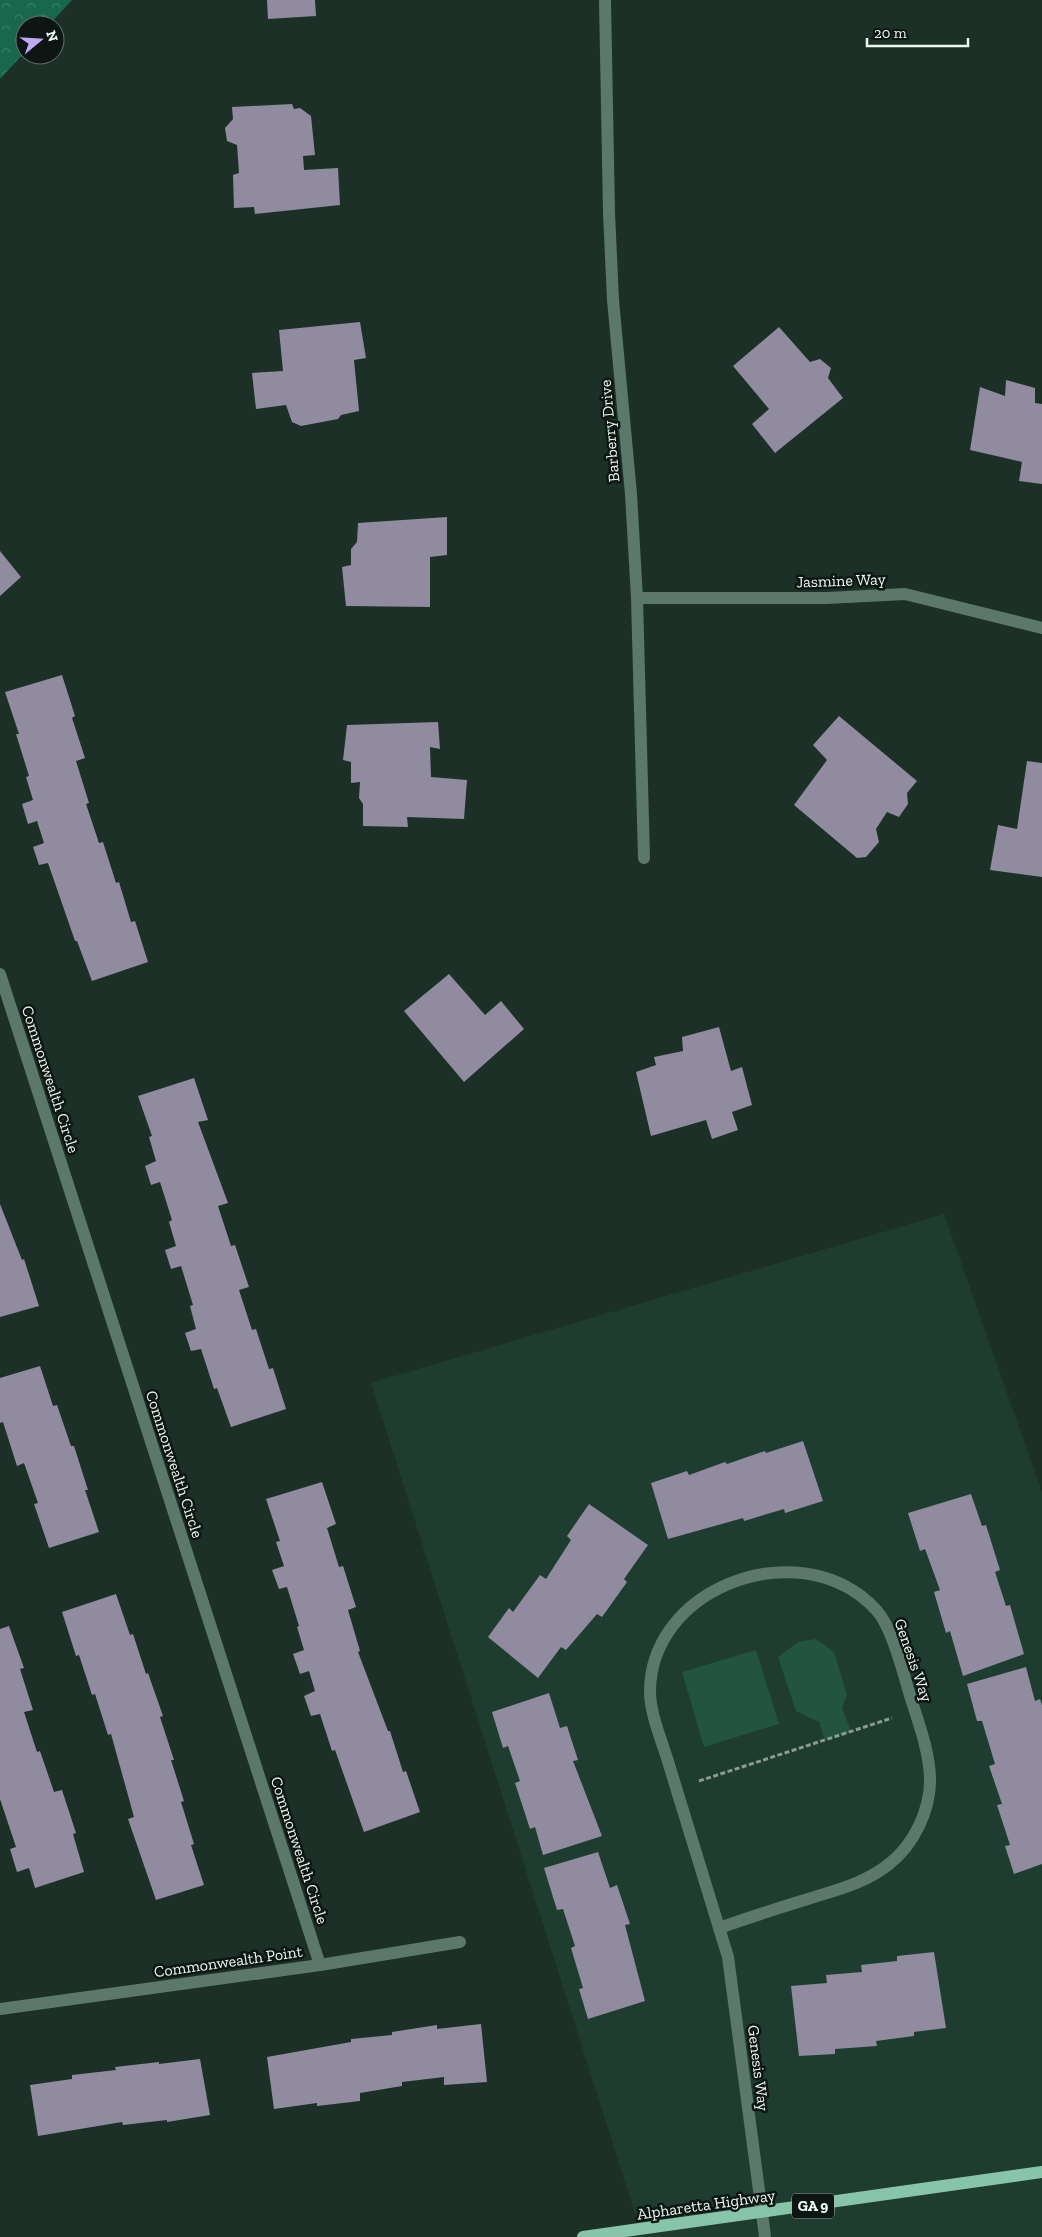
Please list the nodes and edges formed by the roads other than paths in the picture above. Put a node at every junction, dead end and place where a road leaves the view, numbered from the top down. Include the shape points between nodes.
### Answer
1 (605, 0) edge
2 (637, 598) junction
3 (1042, 628) edge
4 (644, 858) dead end
5 (0, 974) edge
6 (719, 1928) junction
7 (460, 1942) dead end
8 (320, 1965) junction
9 (0, 2009) edge
10 (1042, 2172) edge
11 (762, 2213) junction
12 (583, 2237) edge
13 (765, 2237) edge

1 - 2 street, Barberry Drive via 613,300
2 - 3 street, Jasmine Way via 827,598 905,594
2 - 4 street, Barberry Drive
5 - 8 street, Commonwealth Circle
6 - 6 street, Genesis Way via 650,1695 652,1671 669,1630 702,1596 743,1578 766,1574 810,1574 832,1579 862,1597 885,1623 926,1750 930,1778 922,1818 902,1852 875,1874 854,1884
6 - 11 street, Genesis Way via 729,1966
7 - 8 street, Commonwealth Point
8 - 9 street, Commonwealth Point
10 - 11 main road, Alpharetta Highway / GA 9
11 - 12 main road, Alpharetta Highway / GA 9
11 - 13 street, Genesis Way

